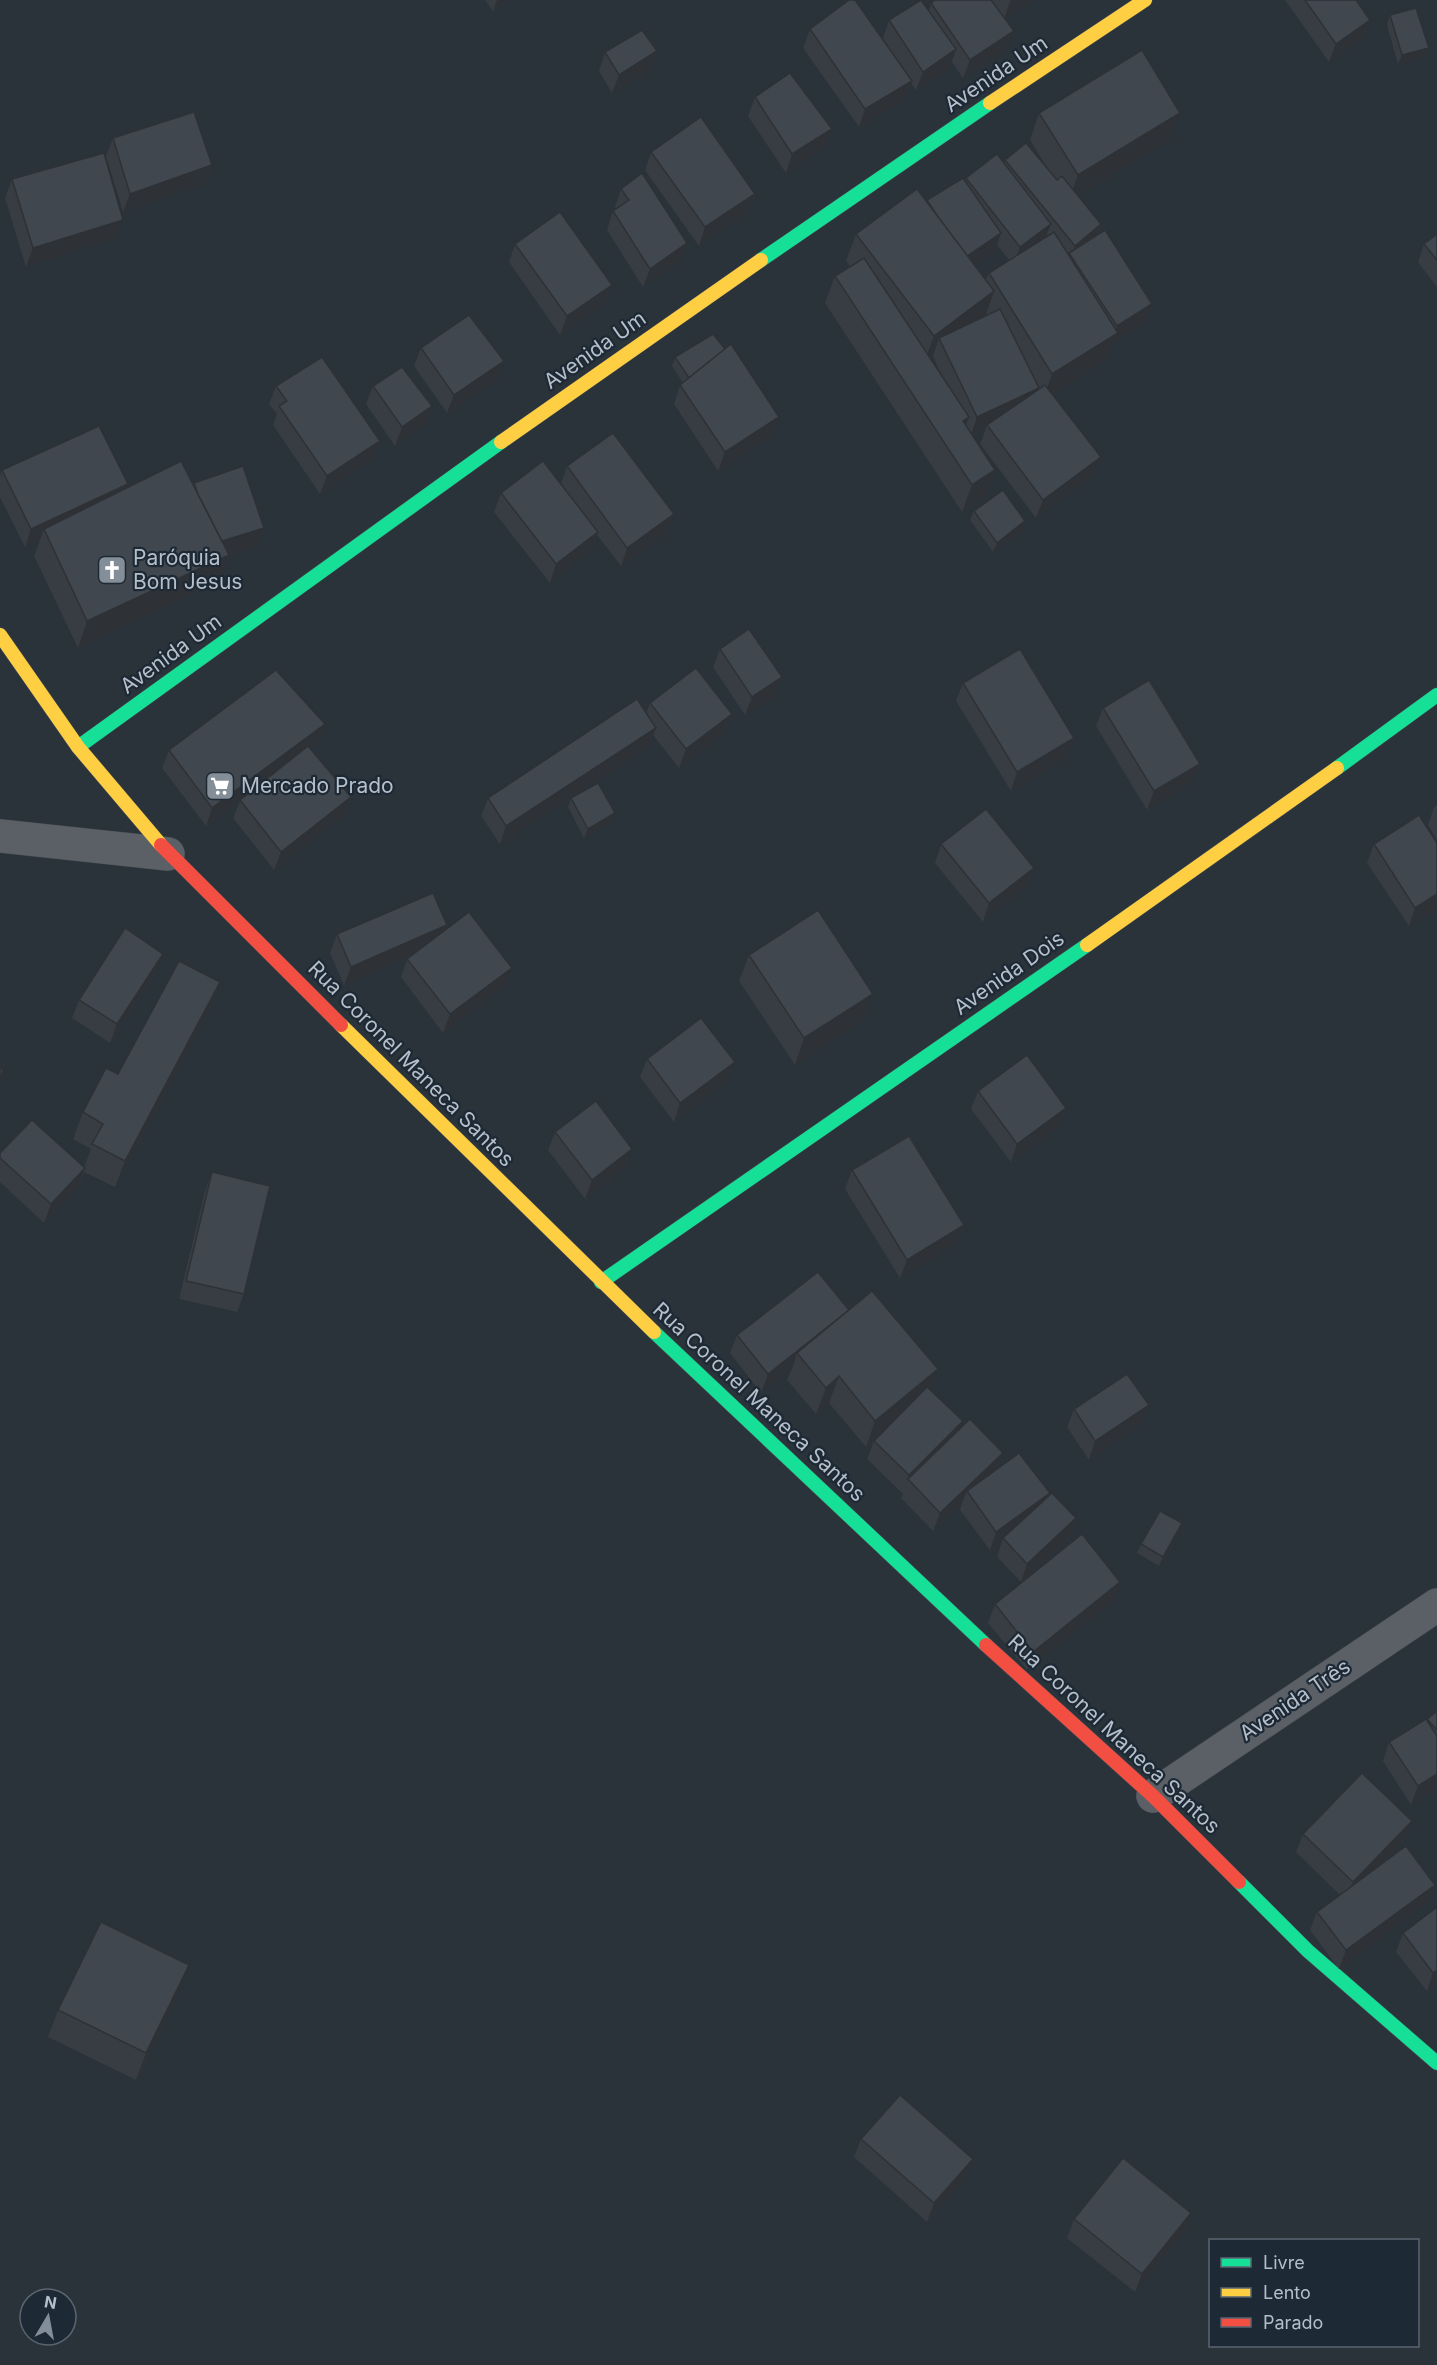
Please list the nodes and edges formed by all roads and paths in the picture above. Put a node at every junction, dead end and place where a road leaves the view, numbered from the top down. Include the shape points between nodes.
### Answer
1 (1145, 0) edge
2 (0, 635) edge
3 (1437, 695) edge
4 (78, 747) junction
5 (0, 836) edge
6 (168, 854) junction
7 (601, 1282) junction
8 (1437, 1605) edge
9 (1153, 1796) junction
10 (1437, 2063) edge

1 - 4 street, Avenida Um via 856,193 512,434
2 - 4 street, Rua Coronel Maneca Santos
3 - 7 street, Avenida Dois via 1225,849
4 - 6 street, Rua Coronel Maneca Santos
5 - 6 street
6 - 7 street, Rua Coronel Maneca Santos
7 - 9 street, Rua Coronel Maneca Santos via 944,1606
8 - 9 street, Avenida Três
9 - 10 street, Rua Coronel Maneca Santos via 1308,1951

